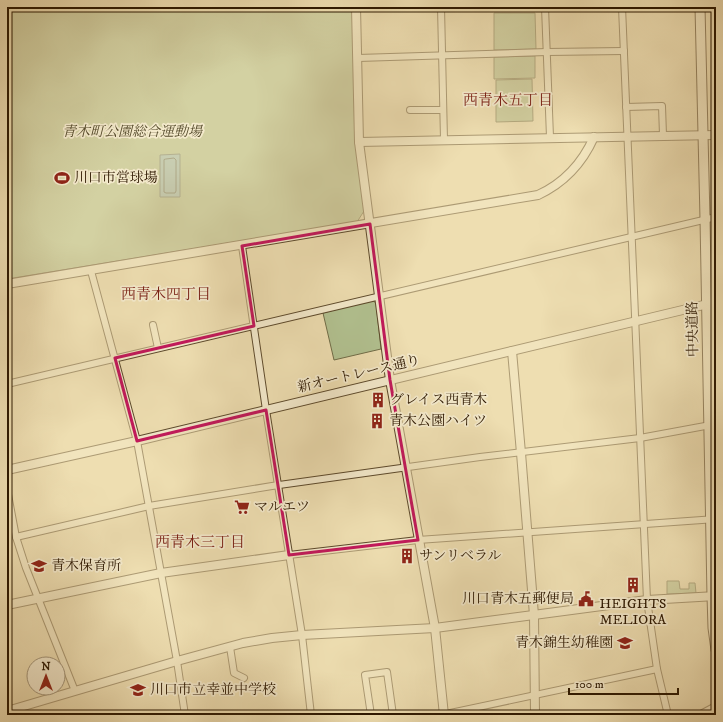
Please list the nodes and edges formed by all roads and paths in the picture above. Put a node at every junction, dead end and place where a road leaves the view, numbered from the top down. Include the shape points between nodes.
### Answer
1 (356, 7) edge
2 (441, 7) edge
3 (545, 7) edge
4 (622, 7) edge
5 (700, 7) edge
6 (624, 51) junction
7 (547, 52) junction
8 (442, 55) junction
9 (358, 58) junction
10 (626, 107) junction
11 (410, 110) dead end
12 (443, 110) junction
13 (703, 135) junction
14 (716, 135) edge
15 (627, 136) junction
16 (664, 136) junction
17 (550, 137) junction
18 (594, 137) junction
19 (444, 140) junction
20 (359, 142) junction
21 (716, 217) edge
22 (705, 219) junction
23 (370, 224) junction
24 (631, 238) junction
25 (242, 246) junction
26 (91, 271) junction
27 (7, 284) edge
28 (380, 296) junction
29 (716, 302) edge
30 (706, 304) junction
31 (636, 320) junction
32 (153, 325) dead end
33 (254, 326) junction
34 (158, 348) junction
35 (512, 351) junction
36 (115, 358) junction
37 (390, 380) junction
38 (7, 384) edge
39 (266, 410) junction
40 (713, 425) edge
41 (640, 438) junction
42 (137, 441) junction
43 (521, 453) junction
44 (406, 468) junction
45 (7, 470) edge
46 (278, 485) junction
47 (7, 489) edge
48 (149, 506) junction
49 (713, 519) edge
50 (643, 524) junction
51 (528, 532) junction
52 (16, 537) junction
53 (418, 540) junction
54 (289, 555) junction
55 (161, 573) junction
56 (714, 596) edge
57 (38, 598) junction
58 (646, 600) junction
59 (7, 605) edge
60 (534, 615) junction
61 (435, 628) junction
62 (302, 635) junction
63 (230, 647) junction
64 (716, 650) edge
65 (176, 662) junction
66 (657, 669) junction
67 (244, 678) dead end
68 (75, 691) junction
69 (535, 695) junction
70 (716, 707) edge
71 (7, 711) edge
72 (185, 715) edge
73 (311, 715) edge
74 (371, 715) edge
75 (393, 715) edge
76 (443, 715) edge
77 (535, 715) edge
78 (668, 715) edge
79 (701, 715) edge

1 - 9 street
2 - 8 street
3 - 7 street
4 - 6 street
5 - 13 main road, 中央道路
6 - 7 street
6 - 10 street
7 - 8 street
7 - 17 street
8 - 9 street
8 - 12 street
9 - 20 street
10 - 15 street
10 - 16 street via 662,106
11 - 12 street
12 - 19 street
13 - 14 street
13 - 16 street
13 - 22 main road, 中央道路
15 - 16 street
15 - 18 street
15 - 24 street
17 - 18 street
17 - 19 street
18 - 23 street via 574,171 538,195
19 - 20 street
20 - 23 street
21 - 22 street
22 - 24 street
22 - 30 main road, 中央道路
23 - 25 street
23 - 28 street
24 - 28 street
24 - 31 street
25 - 26 street
25 - 33 street
26 - 27 street
26 - 36 street
28 - 33 street
28 - 37 street
29 - 30 street, 新オートレース通り
30 - 31 street, 新オートレース通り
30 - 40 main road, 中央道路
31 - 35 street, 新オートレース通り
31 - 41 street
32 - 34 street
33 - 34 street
33 - 39 street
34 - 36 street
35 - 37 street, 新オートレース通り
35 - 43 street
36 - 38 street
36 - 42 street
37 - 39 street, 新オートレース通り
37 - 44 street
39 - 42 street, 新オートレース通り
39 - 46 street
40 - 41 street
40 - 49 main road, 中央道路
41 - 43 street
41 - 50 street
42 - 45 street, 新オートレース通り
42 - 48 street
43 - 44 street
43 - 51 street
44 - 46 street
44 - 53 street
46 - 48 street
46 - 54 street
47 - 52 street
48 - 52 street
48 - 55 street
49 - 50 street
49 - 56 main road, 中央道路
50 - 51 street
50 - 58 street
51 - 53 street
51 - 60 street
52 - 57 street
53 - 54 street
53 - 61 street
54 - 55 street
54 - 62 street
55 - 57 street
55 - 65 street
56 - 58 street
56 - 64 main road, 中央道路 via 713,628
57 - 59 street
57 - 68 street
58 - 60 street
58 - 66 street
60 - 61 street
60 - 69 street
61 - 62 street
61 - 76 street
62 - 63 street
62 - 73 street
63 - 65 street
63 - 67 street via 234,673
65 - 68 street
65 - 72 street
66 - 69 street
66 - 78 street
68 - 71 street
69 - 76 street
69 - 77 street
70 - 79 street
74 - 75 street via 365,675 387,672

